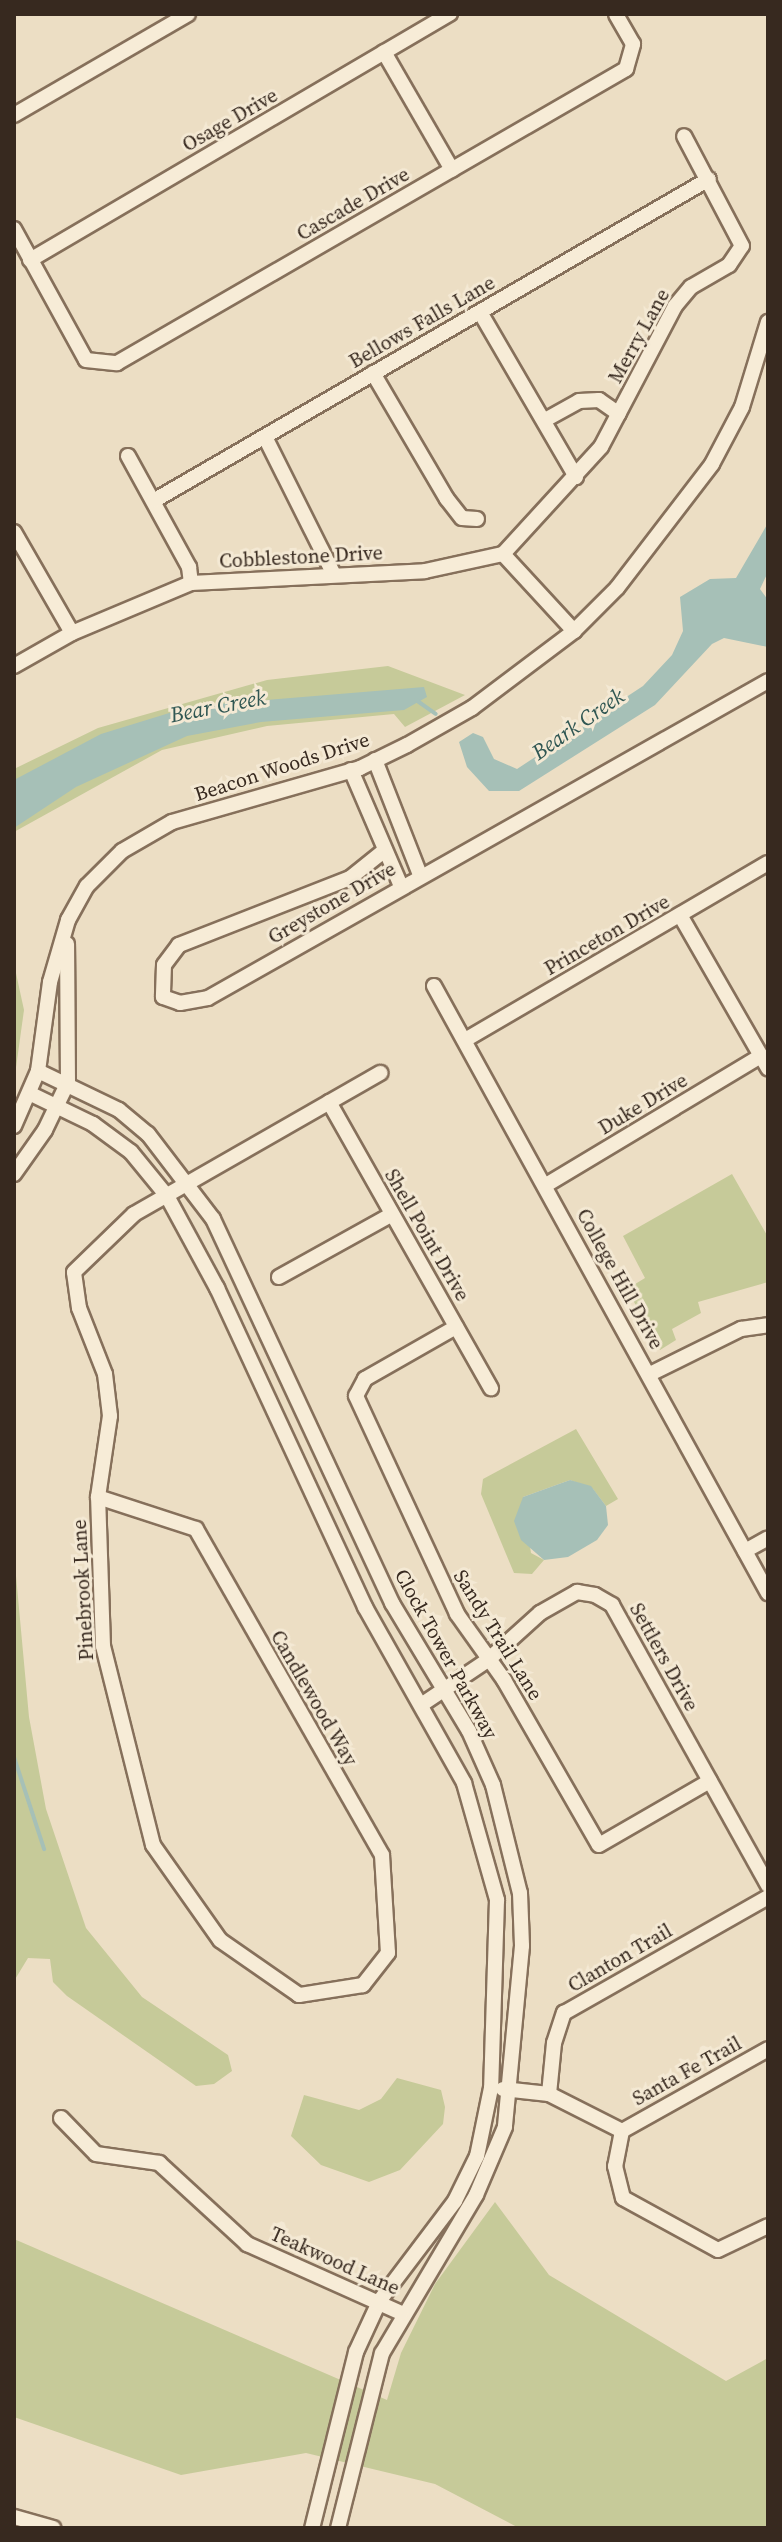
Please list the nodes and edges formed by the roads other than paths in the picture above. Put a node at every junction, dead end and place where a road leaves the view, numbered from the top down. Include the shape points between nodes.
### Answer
1 (188, 14) edge
2 (450, 14) edge
3 (616, 14) edge
4 (384, 52) junction
5 (14, 115) edge
6 (684, 136) dead end
7 (452, 170) junction
8 (709, 179) junction
9 (14, 229) edge
10 (30, 260) junction
11 (480, 312) junction
12 (768, 322) edge
13 (373, 373) junction
14 (619, 414) junction
15 (545, 420) junction
16 (266, 439) junction
17 (128, 456) dead end
18 (576, 477) junction
19 (155, 500) junction
20 (477, 519) dead end
21 (14, 532) edge
22 (503, 554) junction
23 (333, 573) junction
24 (191, 583) junction
25 (574, 631) junction
26 (72, 633) junction
27 (14, 666) edge
28 (768, 681) edge
29 (375, 760) junction
30 (351, 770) junction
31 (385, 850) junction
32 (768, 863) edge
33 (420, 875) junction
34 (401, 886) junction
35 (680, 915) junction
36 (68, 920) junction
37 (434, 986) dead end
38 (465, 1040) junction
39 (765, 1062) edge
40 (38, 1071) junction
41 (380, 1073) dead end
42 (68, 1082) junction
43 (31, 1094) junction
44 (329, 1102) junction
45 (58, 1105) junction
46 (14, 1126) edge
47 (14, 1174) edge
48 (187, 1182) junction
49 (546, 1185) junction
50 (167, 1196) junction
51 (391, 1215) junction
52 (279, 1277) dead end
53 (768, 1325) edge
54 (456, 1327) junction
55 (650, 1374) junction
56 (491, 1388) dead end
57 (98, 1497) junction
58 (768, 1538) edge
59 (745, 1551) junction
60 (768, 1593) edge
61 (488, 1660) junction
62 (444, 1689) junction
63 (424, 1703) junction
64 (710, 1781) junction
65 (768, 1885) edge
66 (768, 1897) edge
67 (363, 1985) joint
68 (768, 2049) edge
69 (491, 2088) junction
70 (512, 2090) junction
71 (549, 2094) junction
72 (61, 2118) dead end
73 (622, 2131) junction
74 (768, 2226) edge
75 (380, 2300) junction
76 (401, 2313) junction
77 (14, 2517) edge
78 (53, 2528) edge
79 (312, 2528) edge
80 (338, 2528) edge

1 - 5 street
2 - 4 street, Osage Drive
3 - 7 street, Cascade Drive via 633,44 626,69
4 - 7 street
4 - 10 street, Osage Drive
6 - 8 street, Merry Lane
7 - 10 street, Cascade Drive via 117,363 98,366 86,360
8 - 11 street, Bellows Falls Lane
8 - 14 street, Merry Lane via 742,246 729,265 691,287 675,306
9 - 10 street
11 - 13 street, Bellows Falls Lane
11 - 15 street
12 - 25 street, Beacon Woods Drive via 742,407 712,464 617,588
13 - 16 street, Bellows Falls Lane
13 - 20 street via 447,499 462,518
14 - 15 street via 599,400 579,401
14 - 18 street, Merry Lane
15 - 18 street
16 - 19 street, Bellows Falls Lane
16 - 23 street
17 - 19 street
18 - 22 street, Merry Lane
19 - 24 street via 189,567
21 - 26 street
22 - 23 street, Cobblestone Drive via 425,571
22 - 25 street
23 - 24 street, Cobblestone Drive
24 - 26 street, Cobblestone Drive
25 - 29 street, Beacon Woods Drive via 472,708
26 - 27 street, Cobblestone Drive
28 - 33 street, Greystone Drive
29 - 30 street, Beacon Woods Drive
29 - 33 street
30 - 31 street
30 - 36 street, Beacon Woods Drive via 172,822 122,851 87,886
31 - 34 street
31 - 34 street, Greystone Drive via 350,878 179,945 164,965 163,997 180,1003 208,998
32 - 35 street, Princeton Drive
33 - 34 street, Greystone Drive
35 - 38 street, Princeton Drive
35 - 39 street
36 - 40 street, Beacon Woods Drive via 50,982
36 - 42 street, Beacon Woods Drive
37 - 38 street, College Hill Drive
38 - 49 street, College Hill Drive
39 - 49 street, Duke Drive
40 - 42 street, Clock Tower Parkway
40 - 43 street, Beacon Woods Drive
41 - 44 street
42 - 45 street, Beacon Woods Drive
42 - 48 street, Clock Tower Parkway via 119,1110
43 - 45 street
43 - 46 street
44 - 48 street
44 - 51 street, Shell Point Drive
45 - 47 street
45 - 50 street via 131,1152
48 - 50 street
48 - 62 street, Clock Tower Parkway via 238,1264 385,1589
49 - 55 street, College Hill Drive
50 - 57 street, Pinebrook Lane via 134,1214 74,1272 79,1308 105,1374 110,1416
50 - 63 street via 217,1288 365,1607
51 - 52 street
51 - 54 street, Shell Point Drive
53 - 55 street via 741,1329
54 - 56 street, Shell Point Drive
54 - 61 street, Sandy Trail Lane via 365,1379 356,1396 427,1555
55 - 59 street, College Hill Drive
57 - 67 street, Candlewood Way via 196,1529 382,1855 388,1953
57 - 67 street, Pinebrook Lane via 103,1646 153,1845 220,1940 299,1995
58 - 59 street
59 - 60 street, College Hill Drive
61 - 62 street, Settlers Drive
61 - 64 street, Sandy Trail Lane via 599,1845
61 - 64 street, Settlers Drive via 540,1613 577,1592 595,1595 612,1605
62 - 63 street, Settlers Drive
62 - 70 street, Clock Tower Parkway via 493,1785 520,1893
63 - 69 street via 464,1783 497,1900
64 - 65 street, Settlers Drive
66 - 71 street, Clanton Trail via 564,2013 554,2043
68 - 73 street, Santa Fe Trail
69 - 70 street, Santa Fe Trail
69 - 75 street via 477,2156 455,2201
70 - 71 street, Santa Fe Trail
70 - 76 street, Clock Tower Parkway via 494,2161
71 - 73 street, Santa Fe Trail
72 - 75 street, Teakwood Lane via 96,2154 159,2163 247,2244
73 - 74 street via 615,2166 623,2198 718,2250
75 - 76 street, Teakwood Lane
75 - 79 street via 356,2352
76 - 80 street, Clock Tower Parkway via 382,2353
77 - 78 street

